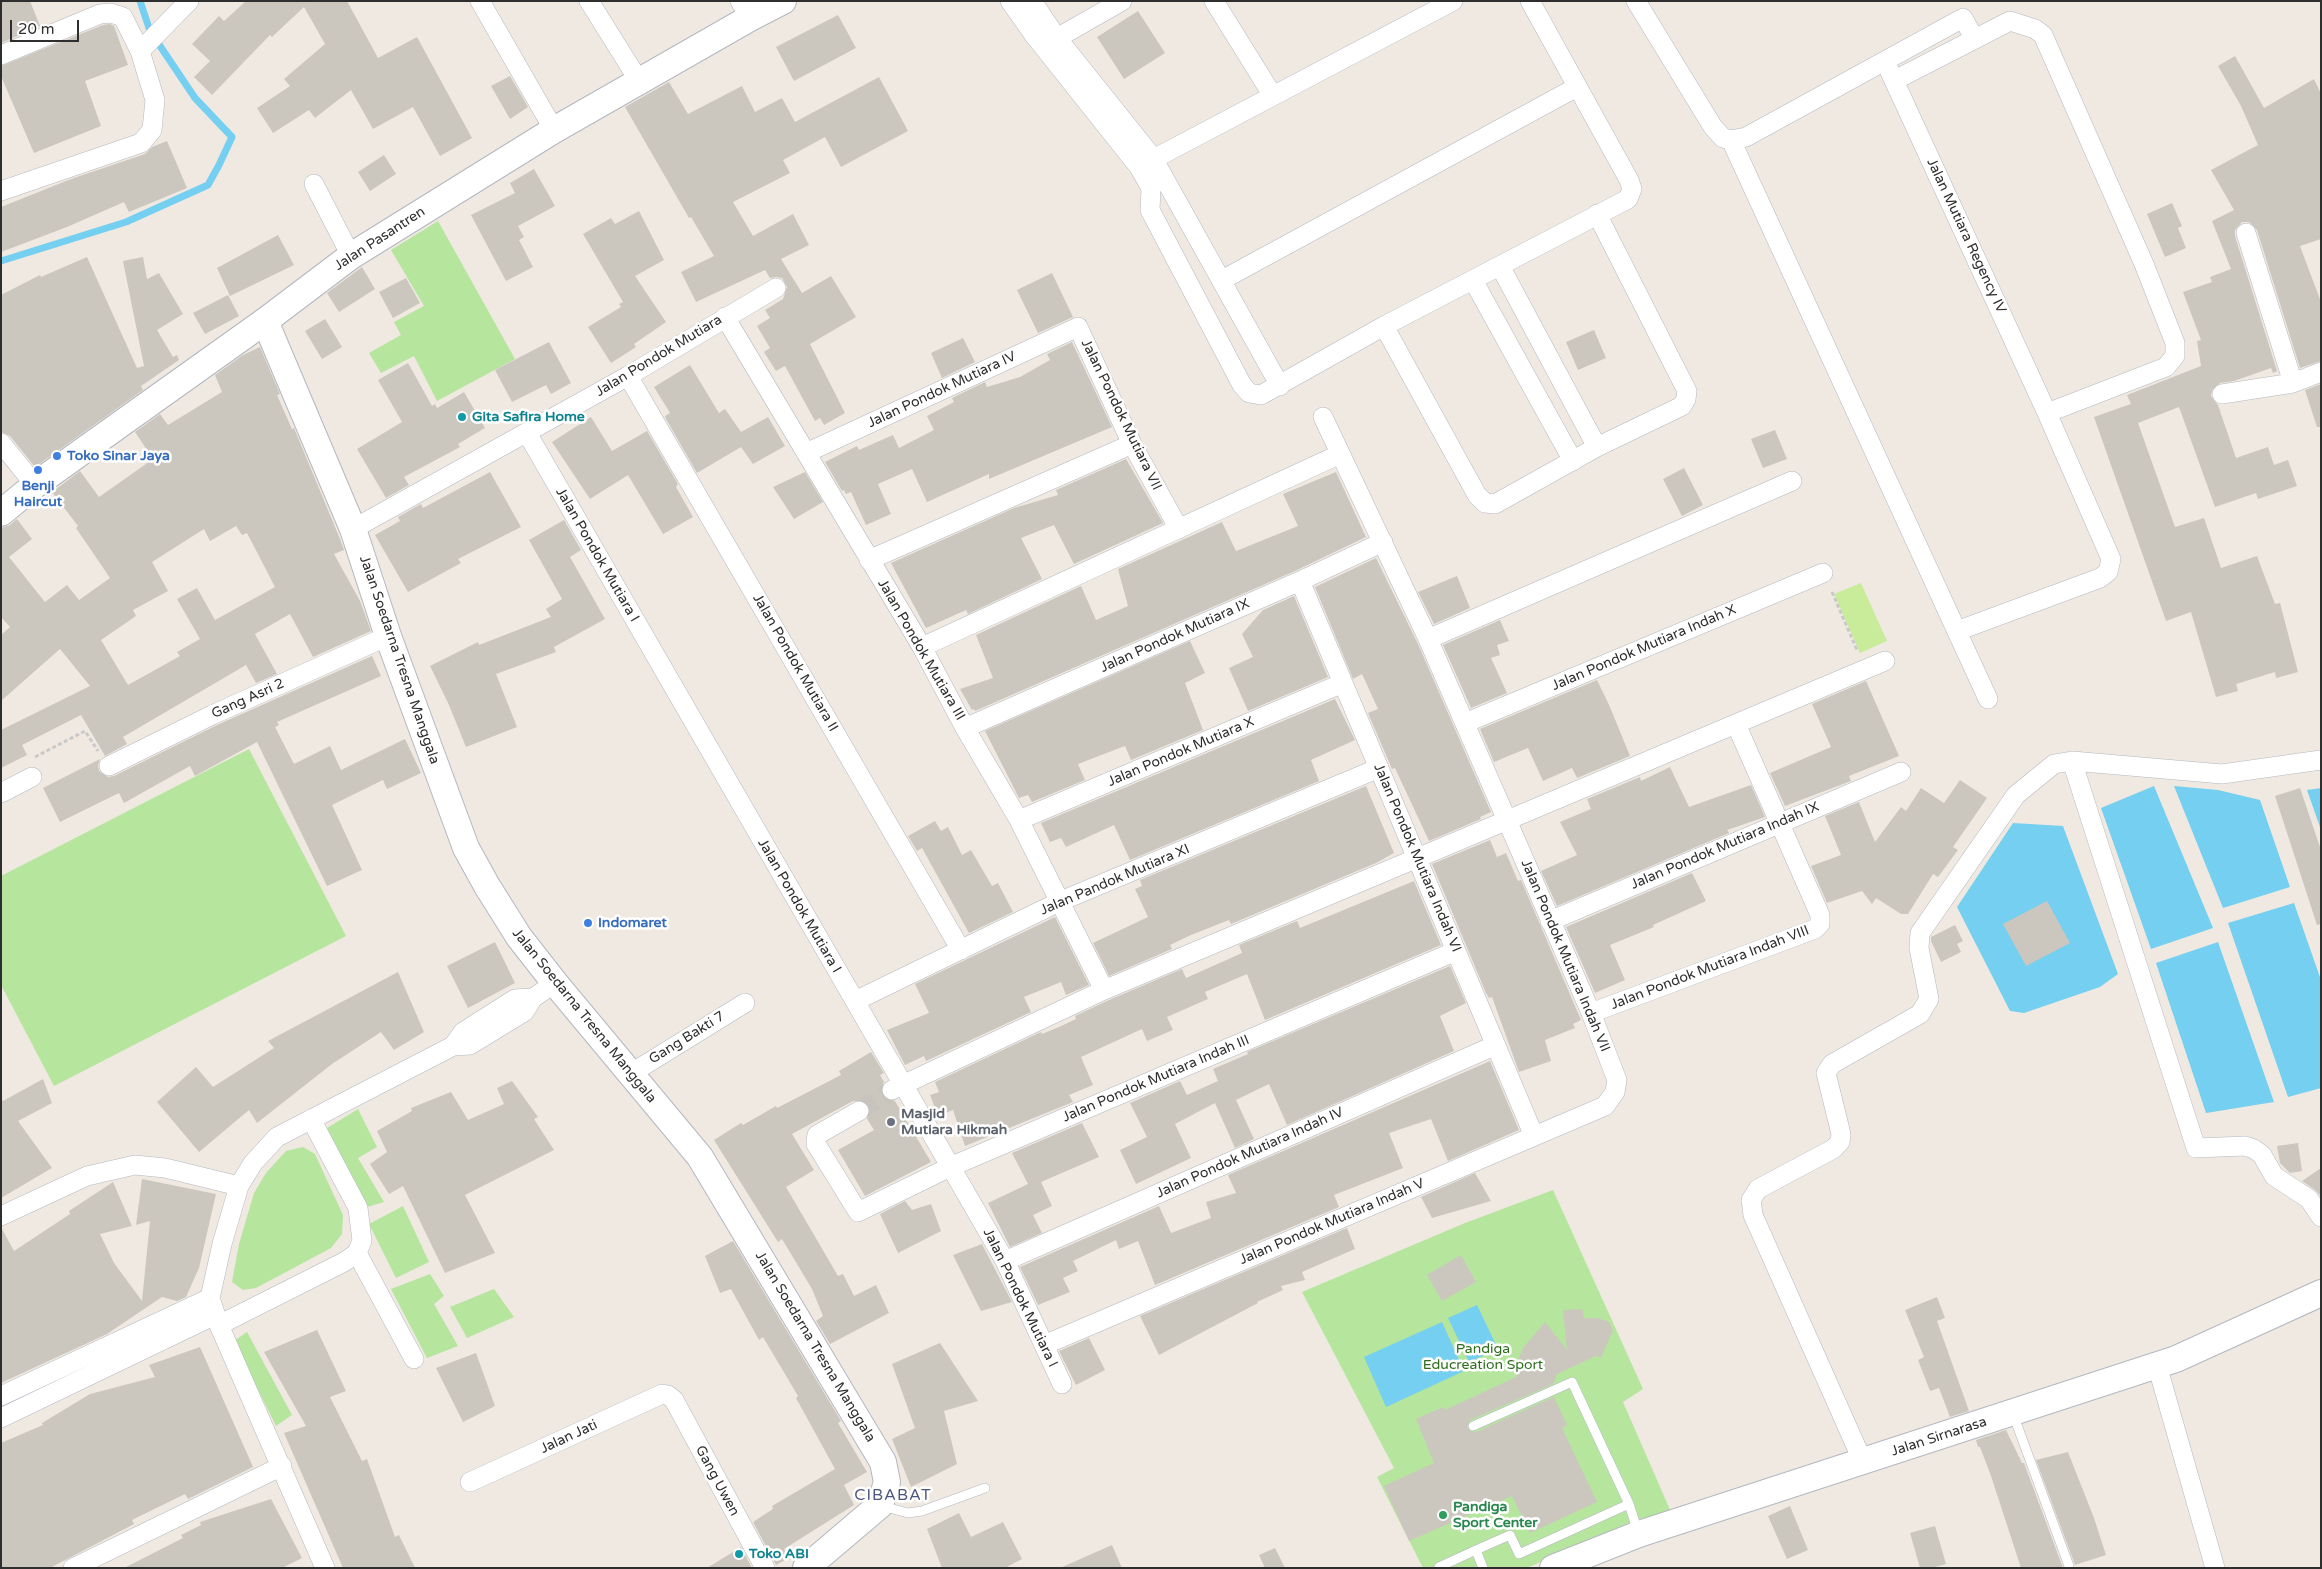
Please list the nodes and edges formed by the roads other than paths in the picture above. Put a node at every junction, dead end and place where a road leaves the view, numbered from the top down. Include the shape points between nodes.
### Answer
1 (189, 1) edge
2 (480, 1) edge
3 (589, 1) edge
4 (601, 1) edge
5 (782, 1) edge
6 (1010, 1) edge
7 (1032, 1) edge
8 (1122, 1) edge
9 (1214, 1) edge
10 (1453, 1) edge
11 (1530, 1) edge
12 (1636, 1) edge
13 (745, 10) edge
14 (1047, 33) junction
15 (1974, 38) junction
16 (140, 51) junction
17 (1, 55) edge
18 (1884, 60) junction
19 (644, 78) junction
20 (1895, 80) junction
21 (1577, 87) junction
22 (1273, 96) junction
23 (554, 130) junction
24 (1731, 140) junction
25 (1146, 163) junction
26 (314, 184) dead end
27 (1, 191) edge
28 (1597, 214) junction
29 (2246, 233) dead end
30 (351, 256) junction
31 (1500, 266) junction
32 (1222, 280) junction
33 (1472, 280) junction
34 (776, 288) dead end
35 (725, 317) junction
36 (265, 321) junction
37 (1384, 326) junction
38 (1078, 327) joint
39 (2321, 372) edge
40 (628, 376) junction
41 (2293, 384) junction
42 (1280, 386) junction
43 (2222, 394) dead end
44 (2047, 413) junction
45 (1323, 417) dead end
46 (527, 433) junction
47 (1, 443) edge
48 (1132, 444) junction
49 (1597, 447) junction
50 (806, 453) junction
51 (1340, 454) junction
52 (1573, 461) junction
53 (1792, 480) dead end
54 (34, 485) junction
55 (1, 513) edge
56 (1179, 529) junction
57 (353, 530) junction
58 (1383, 542) junction
59 (870, 560) junction
60 (1823, 573) road end
61 (1300, 580) junction
62 (1957, 631) junction
63 (388, 636) junction
64 (1428, 639) junction
65 (922, 647) junction
66 (1884, 661) dead end
67 (1343, 683) junction
68 (1988, 699) dead end
69 (1465, 723) junction
70 (1736, 724) junction
71 (965, 728) junction
72 (2321, 760) edge
73 (2072, 761) junction
74 (109, 766) road end
75 (1379, 768) junction
76 (1901, 772) dead end
77 (32, 777) road end
78 (1, 793) edge
79 (1019, 820) junction
80 (1508, 822) junction
81 (1780, 822) junction
82 (1417, 859) junction
83 (1061, 901) junction
84 (1550, 921) junction
85 (961, 950) junction
86 (1456, 951) junction
87 (555, 983) junction
88 (1104, 990) junction
89 (855, 1001) junction
90 (745, 1003) dead end
91 (1592, 1013) junction
92 (1496, 1045) junction
93 (630, 1074) junction
94 (897, 1088) junction
95 (1614, 1092) joint
96 (859, 1111) tunnel mouth
97 (311, 1119) junction
98 (1534, 1136) junction
99 (950, 1167) junction
100 (239, 1186) junction
101 (1, 1216) edge
102 (2321, 1217) edge
103 (357, 1253) junction
104 (1005, 1261) junction
105 (2321, 1293) edge
106 (215, 1313) junction
107 (1044, 1345) junction
108 (414, 1359) dead end
109 (2157, 1365) junction
110 (1062, 1384) dead end
111 (668, 1395) joint
112 (1, 1396) edge
113 (2013, 1414) junction
114 (1, 1418) edge
115 (1473, 1426) dead end
116 (1863, 1462) junction
117 (282, 1466) junction
118 (470, 1482) dead end
119 (985, 1488) dead end
120 (1629, 1504) junction
121 (880, 1505) junction
122 (1639, 1534) junction
123 (1476, 1550) junction
124 (1594, 1560) edge
125 (2069, 1566) dead end
126 (1439, 1567) edge
127 (73, 1568) edge
128 (325, 1568) edge
129 (765, 1568) edge
130 (806, 1568) edge
131 (1483, 1568) edge
132 (1553, 1568) edge
133 (2215, 1568) edge

1 - 16 street
2 - 23 street
3 - 19 street
4 - 19 street
5 - 13 main road, Jalan Pasantren
6 - 14 street
7 - 14 street
8 - 14 street
9 - 22 street
10 - 22 street
11 - 21 street
12 - 24 street via 1713,127 1723,138
13 - 19 main road, Jalan Pasantren
14 - 25 street
15 - 18 street via 1963,18
15 - 20 street
15 - 44 street via 2010,21 2043,35 2144,264 2175,343 2175,356 2166,367
16 - 17 street via 123,17 111,13 100,14
16 - 27 street via 155,100 152,130 141,143
18 - 20 street, Jalan Mutiara Regency IV
18 - 24 street via 1746,137
19 - 23 main road, Jalan Pasantren
20 - 44 street, Jalan Mutiara Regency IV
21 - 28 street via 1632,189 1628,199
21 - 32 street
22 - 25 street
23 - 30 main road, Jalan Pasantren
24 - 62 street
25 - 32 street
25 - 42 street via 1150,210 1242,385 1250,394 1260,395
26 - 30 street
28 - 31 street
28 - 49 street via 1686,391 1682,406
29 - 41 street
30 - 36 main road, Jalan Pasantren
31 - 33 street
31 - 49 street
32 - 42 street
33 - 37 street
33 - 52 street
34 - 35 street, Jalan Pondok Mutiara
35 - 40 street, Jalan Pondok Mutiara
35 - 50 street, Jalan Pondok Mutiara III
36 - 54 main road, Jalan Pasantren
36 - 57 main road, Jalan Soedarna Tresna Manggala
37 - 42 street
37 - 52 street via 1477,495 1485,503 1495,504
38 - 48 street, Jalan Pondok Mutiara VII
38 - 50 street, Jalan Pondok Mutiara IV
39 - 41 street
40 - 46 street, Jalan Pondok Mutiara
40 - 85 street, Jalan Pondok Mutiara II
41 - 43 street
44 - 62 street, Jalan Mutiara Regency IV via 2111,559 2108,572 2100,578
45 - 51 street, Jalan Pondok Mutiara Indah VII
46 - 57 street, Jalan Pondok Mutiara
46 - 89 street, Jalan Pondok Mutiara I
47 - 54 street
48 - 56 street, Jalan Pondok Mutiara VII
48 - 59 street
49 - 52 street
50 - 59 street, Jalan Pondok Mutiara III
51 - 56 street
51 - 58 street, Jalan Pondok Mutiara Indah VII
53 - 64 street
54 - 55 main road, Jalan Pasantren
56 - 65 street
57 - 63 main road, Jalan Soedarna Tresna Manggala
58 - 61 street, Jalan Pondok Mutiara IX
58 - 64 street, Jalan Pondok Mutiara Indah VII
59 - 65 street, Jalan Pondok Mutiara III
60 - 69 street, Jalan Pondok Mutiara Indah X
61 - 67 street, Jalan Pondok Mutiara Indah VI
61 - 71 street, Jalan Pondok Mutiara IX
62 - 68 street
63 - 74 street, Gang Asri 2 via 212,714
63 - 87 main road, Jalan Soedarna Tresna Manggala via 466,848 519,937
64 - 69 street, Jalan Pondok Mutiara Indah VII
65 - 71 street, Jalan Pondok Mutiara III
66 - 70 street
67 - 75 street, Jalan Pondok Mutiara Indah VI
67 - 79 street, Jalan Pondok Mutiara X
69 - 80 street, Jalan Pondok Mutiara Indah VII
70 - 80 street
70 - 81 street, Jalan Pondok Mutiara Indah VIII
71 - 79 street, Jalan Pondok Mutiara III
72 - 73 street via 2222,774
73 - 102 street via 2196,1148 2245,1146 2254,1149 2262,1155 2274,1176 2309,1199
73 - 116 street via 2054,764 2016,795 1920,933 1919,948 1929,999 1920,1014 1832,1064 1826,1073 1841,1134 1840,1142 1833,1149 1758,1189 1751,1200 1753,1215
75 - 82 street, Jalan Pondok Mutiara Indah VI
75 - 83 street, Jalan Pandok Mutiara XI
76 - 81 street, Jalan Pondok Mutiara Indah IX
77 - 78 street
79 - 83 street, Jalan Pondok Mutiara III
80 - 82 street
80 - 84 street, Jalan Pondok Mutiara Indah VII
81 - 84 street, Jalan Pondok Mutiara Indah IX
81 - 91 street, Jalan Pondok Mutiara Indah VIII via 1820,915 1820,924
82 - 86 street, Jalan Pondok Mutiara Indah VI
82 - 88 street
83 - 85 street, Jalan Pandok Mutiara XI
83 - 88 street, Jalan Pondok Mutiara III
84 - 91 street, Jalan Pondok Mutiara Indah VII
85 - 89 street, Jalan Pandok Mutiara XI
86 - 92 street, Jalan Pondok Mutiara Indah VI
86 - 99 street, Jalan Pondok Mutiara Indah III
87 - 93 main road, Jalan Soedarna Tresna Manggala
87 - 97 street via 533,998 524,1012 486,1027 470,1046 453,1046
88 - 94 street
89 - 94 street, Jalan Pondok Mutiara I
90 - 93 street, Gang Bakti 7
91 - 95 street, Jalan Pondok Mutiara Indah VII via 1617,1080
92 - 98 street, Jalan Pondok Mutiara Indah VI
92 - 104 street, Jalan Pondok Mutiara Indah IV
93 - 121 main road, Jalan Soedarna Tresna Manggala via 700,1157 883,1462 887,1482
94 - 99 street, Jalan Pondok Mutiara I
95 - 98 street, Jalan Pondok Mutiara Indah V via 1605,1106
96 - 99 street, Jalan Pondok Mutiara Indah III via 817,1135 816,1140 858,1212
97 - 100 street via 277,1137 253,1163
97 - 103 street via 358,1208 362,1241
98 - 107 street, Jalan Pondok Mutiara Indah V
99 - 104 street, Jalan Pondok Mutiara I
100 - 101 street via 165,1168 135,1165 87,1176
100 - 106 street via 222,1244
103 - 106 street via 344,1262
103 - 108 street
104 - 107 street, Jalan Pondok Mutiara I
105 - 109 main road, Jalan Sirnarasa
106 - 112 street
106 - 114 street
106 - 117 street
107 - 110 street, Jalan Pondok Mutiara I
109 - 113 main road, Jalan Sirnarasa
109 - 133 street
111 - 118 street, Jalan Jati via 662,1394
111 - 129 street, Gang Uwen via 674,1400
113 - 116 main road, Jalan Sirnarasa
113 - 125 lane
115 - 120 lane via 1572,1382
116 - 122 main road, Jalan Sirnarasa
117 - 127 street
117 - 128 street
119 - 121 lane via 922,1511 908,1513
120 - 122 lane
120 - 123 lane via 1519,1554 1510,1535
121 - 130 main road
122 - 124 main road, Jalan Sirnarasa
123 - 126 lane
123 - 131 lane
124 - 132 main road, Jalan Sirnarasa

